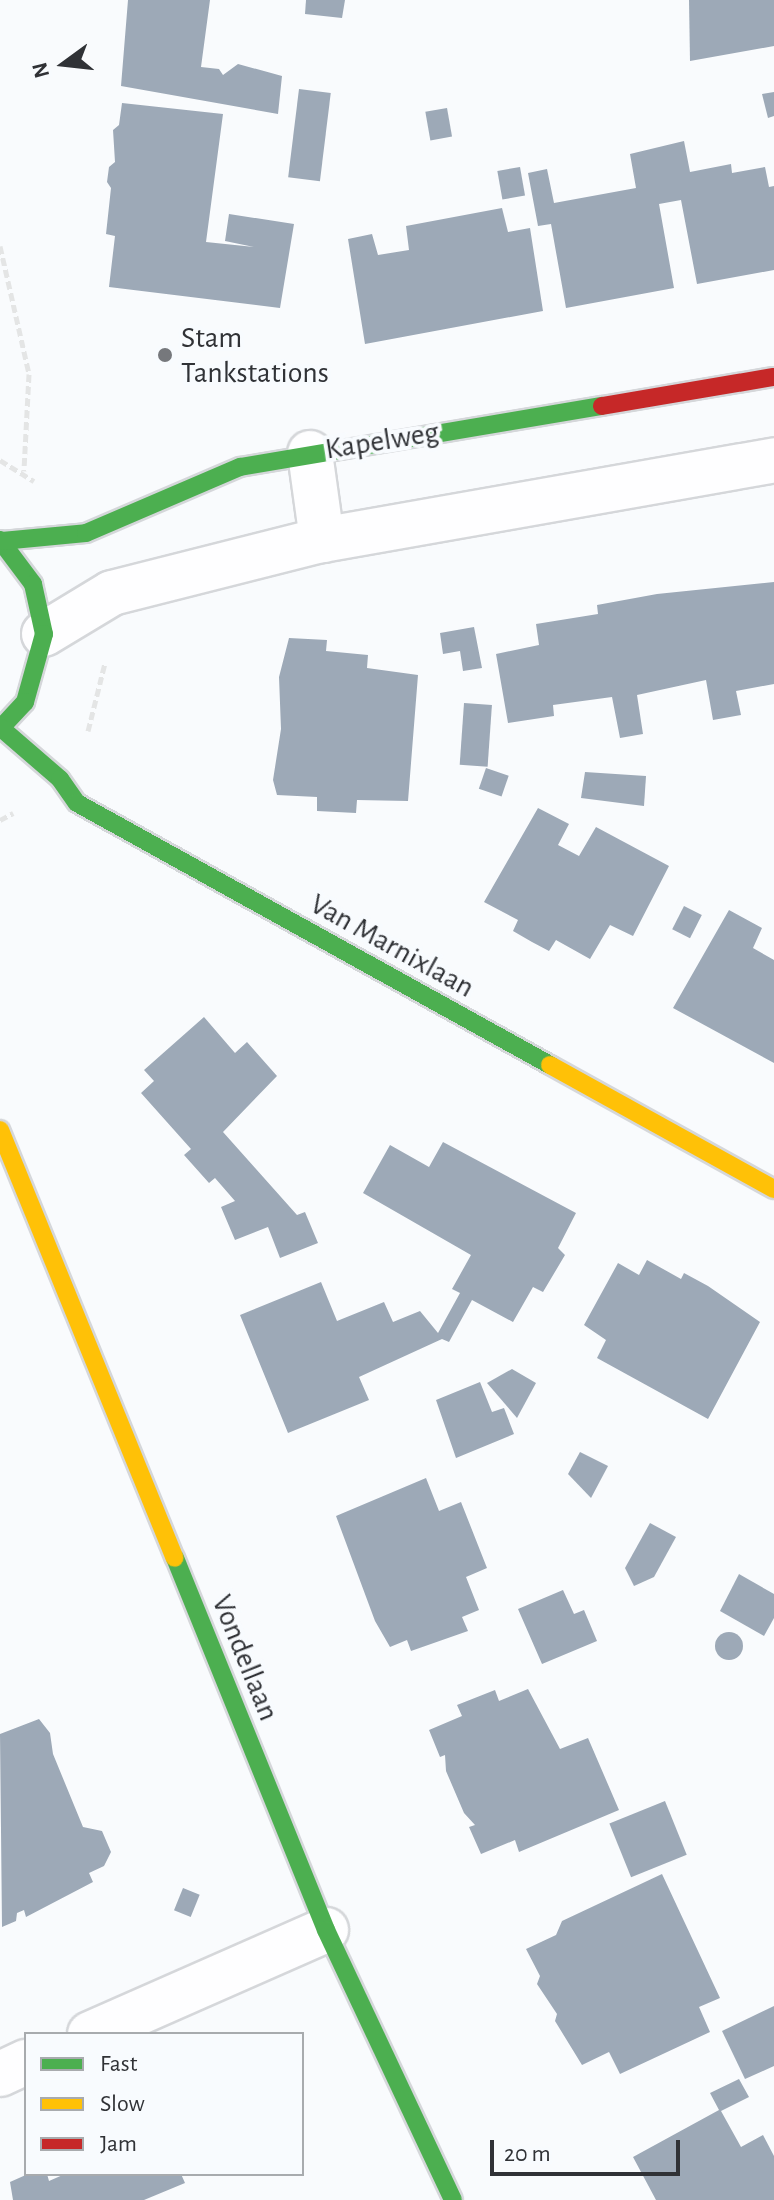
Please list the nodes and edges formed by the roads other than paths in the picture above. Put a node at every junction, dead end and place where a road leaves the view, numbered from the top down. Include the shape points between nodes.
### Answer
1 (774, 377) edge
2 (310, 453) junction
3 (774, 460) edge
4 (1, 540) edge
5 (322, 540) junction
6 (44, 634) junction
7 (1, 729) edge
8 (0, 1130) edge
9 (774, 1189) edge
10 (326, 1930) junction
11 (95, 2032) edge
12 (24, 2063) edge
13 (0, 2074) edge
14 (453, 2200) edge

1 - 2 street, Kapelweg
2 - 4 street, Kapelweg via 240,467 86,533
2 - 5 street
3 - 5 street
4 - 6 street via 33,584
5 - 6 street via 112,593
6 - 7 street via 25,702
7 - 9 street, Van Marnixlaan via 60,779 77,803
8 - 10 street, Vondellaan
10 - 11 street
10 - 14 street, Vondellaan
12 - 13 street

